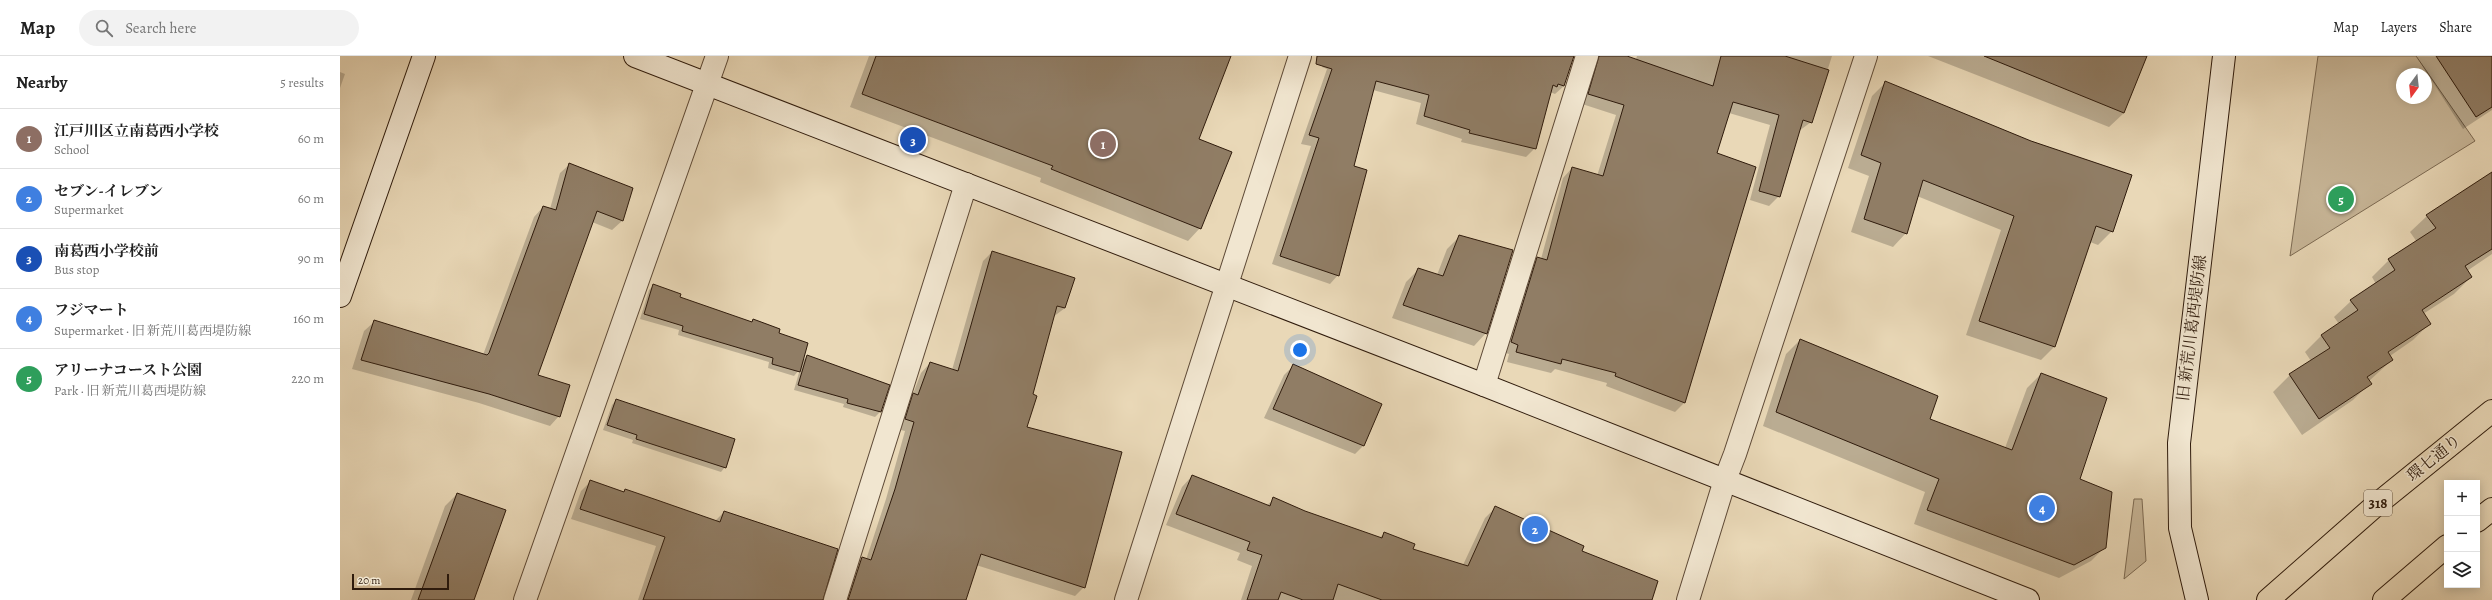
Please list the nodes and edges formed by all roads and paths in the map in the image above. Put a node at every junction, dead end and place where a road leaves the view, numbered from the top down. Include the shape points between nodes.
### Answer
1 (424, 56) edge
2 (635, 56) edge
3 (717, 56) edge
4 (1300, 56) edge
5 (1587, 56) edge
6 (1866, 56) edge
7 (2224, 56) edge
8 (707, 84) junction
9 (966, 184) junction
10 (1227, 287) junction
11 (340, 296) edge
12 (1484, 385) junction
13 (2492, 411) edge
14 (1725, 480) junction
15 (2492, 509) edge
16 (2480, 519) edge
17 (2444, 549) edge
18 (1131, 598) edge
19 (525, 600) edge
20 (834, 600) edge
21 (1688, 600) edge
22 (2028, 600) edge
23 (2197, 600) edge
24 (2268, 600) edge
25 (2384, 600) edge

1 - 11 street
2 - 8 street
3 - 8 street
4 - 10 street
5 - 12 street
6 - 14 street
7 - 23 street, 旧 新荒川葛西堤防線 via 2179,443 2180,528
8 - 9 street
8 - 19 street
9 - 10 street
9 - 20 street
10 - 12 street
10 - 18 street
12 - 14 street
13 - 24 main road, 環七通り / 318 via 2376,505
14 - 21 street
14 - 22 street
15 - 16 main road
17 - 25 main road

